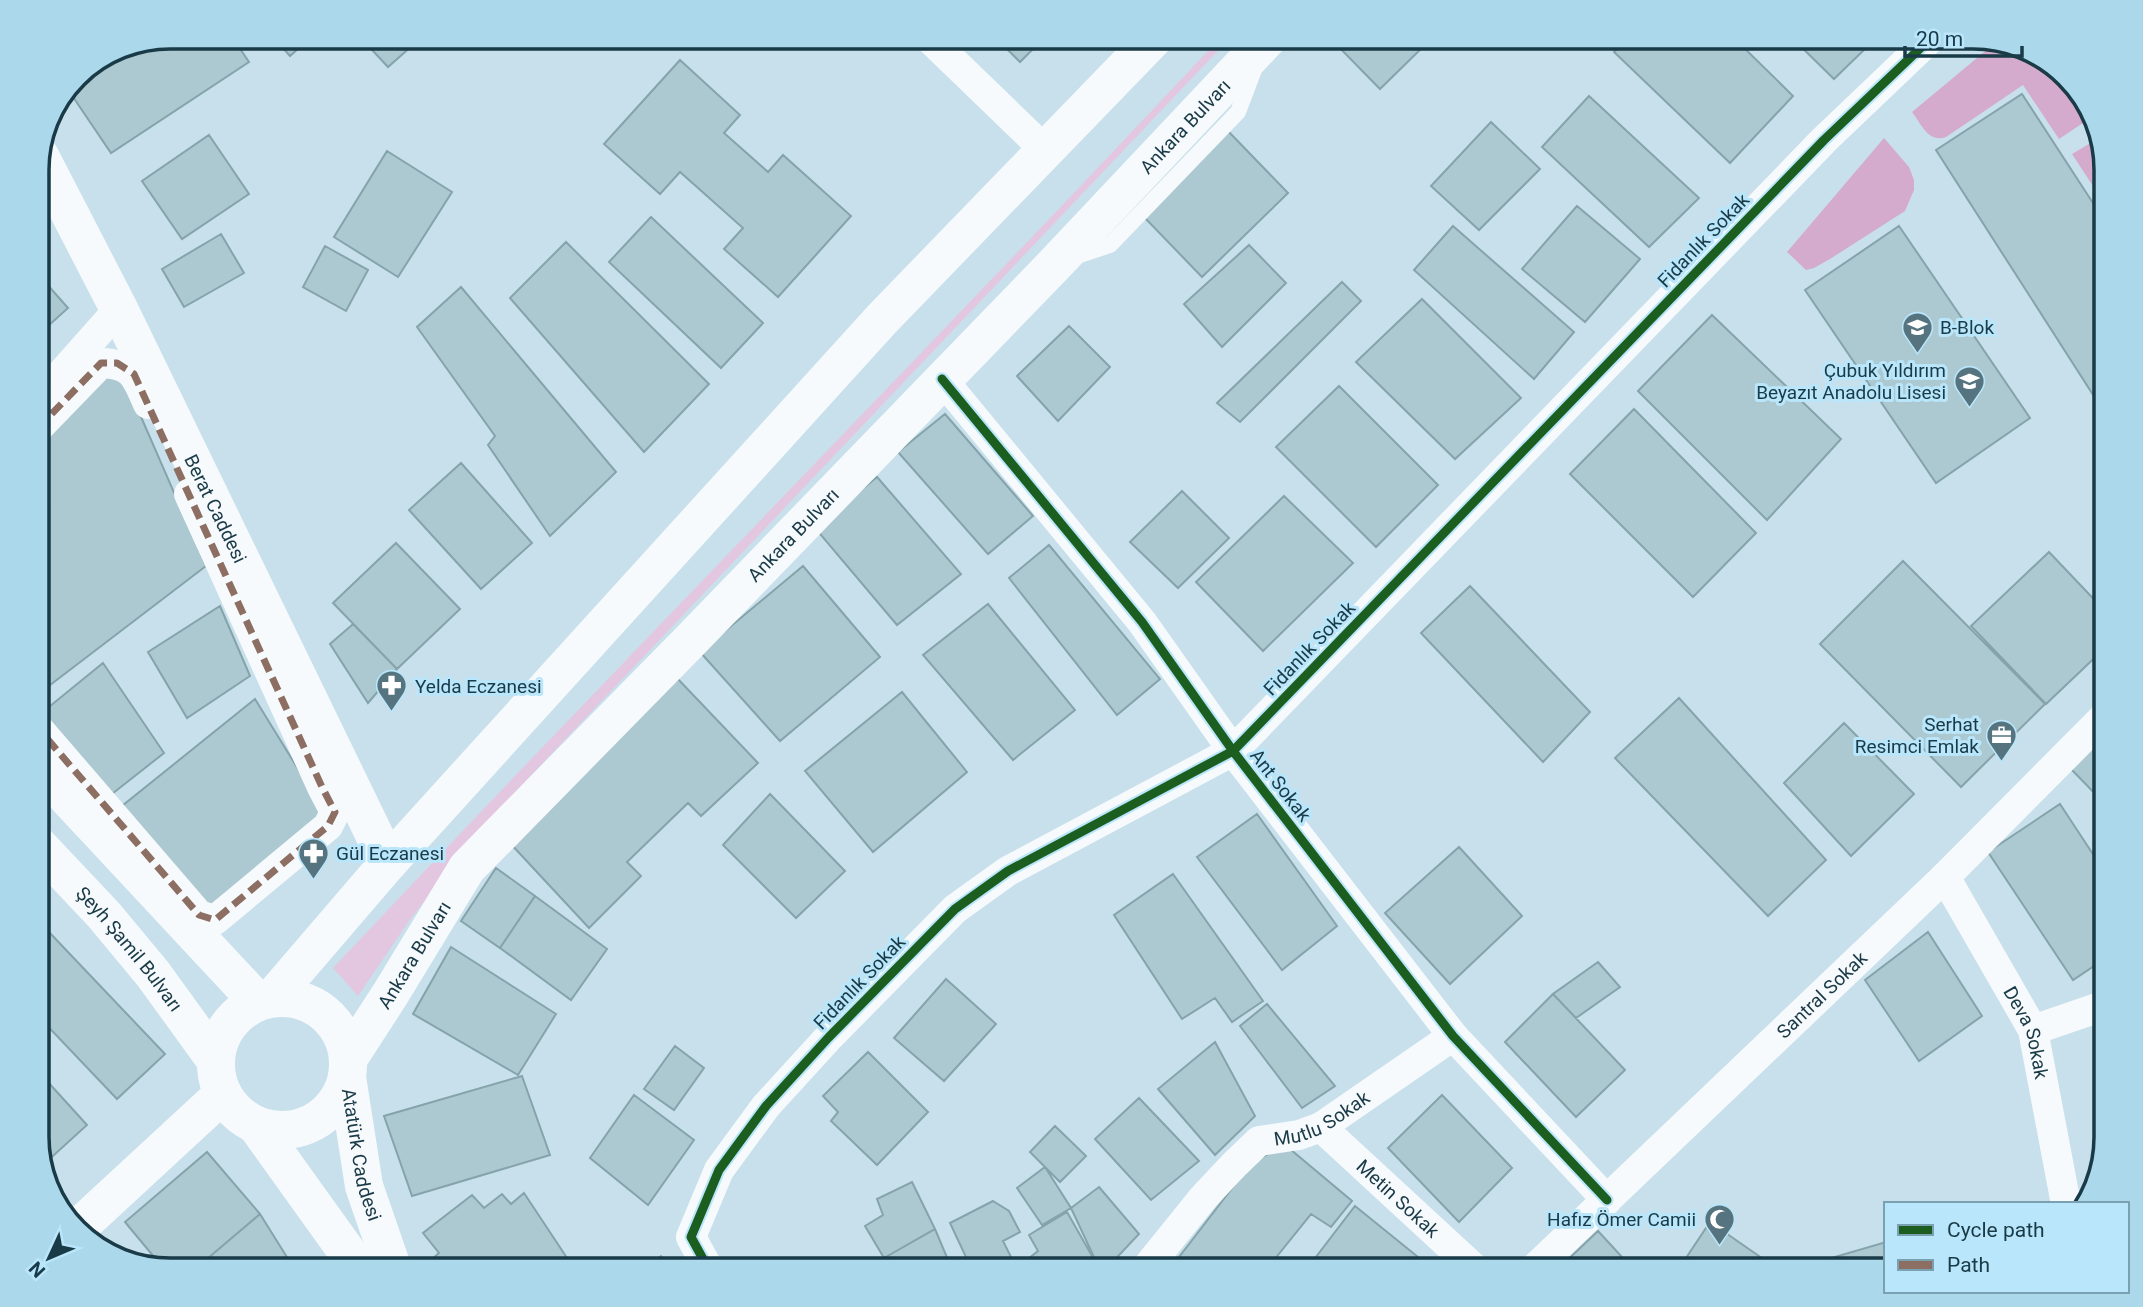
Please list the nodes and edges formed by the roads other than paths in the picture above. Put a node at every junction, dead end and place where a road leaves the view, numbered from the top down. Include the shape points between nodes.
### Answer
1 (940, 49) edge
2 (1143, 49) edge
3 (1258, 49) edge
4 (1919, 49) edge
5 (1045, 150) junction
6 (49, 173) edge
7 (120, 309) junction
8 (942, 379) junction
9 (49, 388) edge
10 (49, 416) edge
11 (2094, 727) edge
12 (49, 741) edge
13 (1233, 751) junction
14 (49, 777) edge
15 (49, 857) edge
16 (388, 863) junction
17 (1945, 877) junction
18 (265, 1000) junction
19 (2094, 1010) edge
20 (2034, 1030) junction
21 (1453, 1036) junction
22 (348, 1068) junction
23 (219, 1077) junction
24 (256, 1125) junction
25 (1321, 1127) junction
26 (1607, 1200) junction
27 (2066, 1202) edge
28 (84, 1222) edge
29 (351, 1258) edge
30 (389, 1258) edge
31 (702, 1258) edge
32 (1155, 1258) edge
33 (1463, 1258) edge
34 (1546, 1258) edge

1 - 5 street
2 - 5 main road
3 - 8 main road, Ankara Bulvarı
4 - 13 street, Fidanlık Sokak via 1824,140
5 - 16 main road via 882,319
6 - 7 main road, Berat Caddesi
7 - 9 street
7 - 16 main road, Berat Caddesi
8 - 13 street, Ant Sokak via 1142,622
8 - 22 main road, Ankara Bulvarı via 467,867
10 - 12 street via 100,363 117,363 134,374 335,812 328,826 215,920 200,915
11 - 17 street, Santral Sokak
13 - 21 street, Ant Sokak
13 - 31 street, Fidanlık Sokak via 1008,871 955,909 766,1106 719,1170 691,1237
14 - 18 main road
15 - 23 main road, Şeyh Şamil Bulvarı via 153,974
16 - 18 main road
17 - 20 street, Deva Sokak
17 - 26 street, Santral Sokak
18 - 22 main road via 294,998 331,1019 343,1037
18 - 23 main road via 241,1011 228,1024 219,1042
19 - 20 street
20 - 27 street, Deva Sokak
21 - 25 street, Mutlu Sokak
21 - 26 street, Ant Sokak
22 - 24 main road via 338,1099 323,1116 302,1127 279,1130
22 - 30 main road, Atatürk Caddesi via 364,1186
23 - 24 main road via 237,1112
23 - 28 main road
24 - 29 main road
25 - 32 street, Mutlu Sokak via 1259,1141 1203,1198
25 - 33 street, Metin Sokak
26 - 34 street, Santral Sokak

